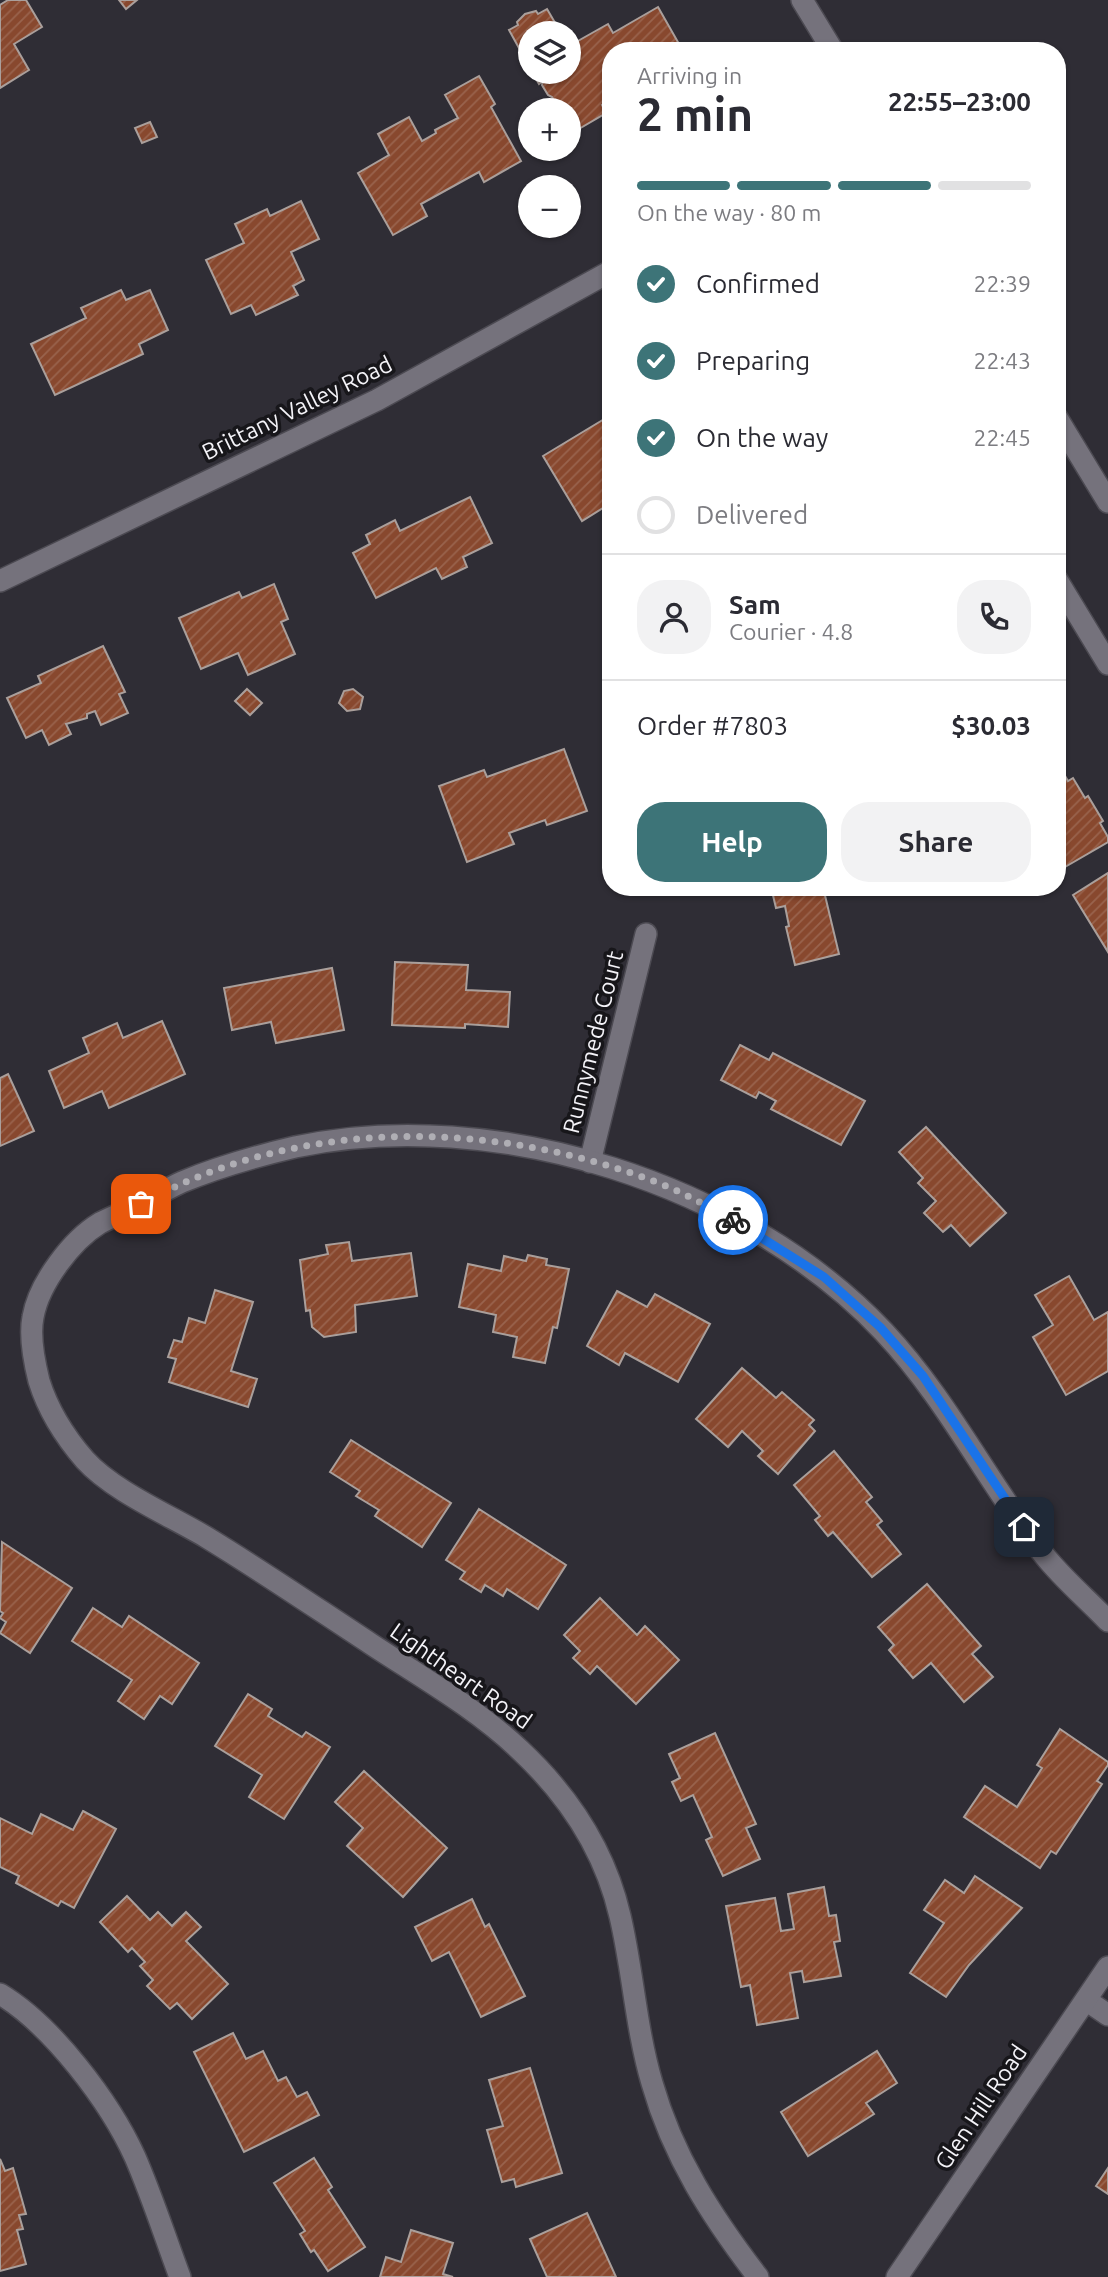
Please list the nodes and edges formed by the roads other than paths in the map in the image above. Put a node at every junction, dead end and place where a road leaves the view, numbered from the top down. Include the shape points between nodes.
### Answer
1 (802, 0) edge
2 (828, 42) edge
3 (602, 276) edge
4 (1066, 433) edge
5 (1108, 502) edge
6 (0, 581) edge
7 (1066, 595) edge
8 (1108, 664) edge
9 (646, 934) dead end
10 (590, 1161) junction
11 (1108, 1621) edge
12 (1108, 1967) edge
13 (0, 1994) edge
14 (1086, 2000) junction
15 (1108, 2015) edge
16 (180, 2277) edge
17 (758, 2277) edge
18 (897, 2277) edge

1 - 2 street
3 - 6 street, Brittany Valley Road via 377,400
4 - 5 street
7 - 8 street
9 - 10 street, Runnymede Court
10 - 11 street via 657,1183 746,1226 824,1277 880,1327 923,1376 1048,1560
10 - 17 street, Lightheart Road via 518,1144 425,1136 298,1147 229,1165 176,1185 96,1225 70,1248 35,1310 32,1348 50,1412 87,1462 111,1482 212,1541 464,1705 520,1749 568,1802 601,1858 619,1911 650,2078 666,2126 703,2200
12 - 14 street, Glen Hill Road
13 - 16 street via 54,2039 91,2083 134,2156
14 - 15 street
14 - 18 street, Glen Hill Road

